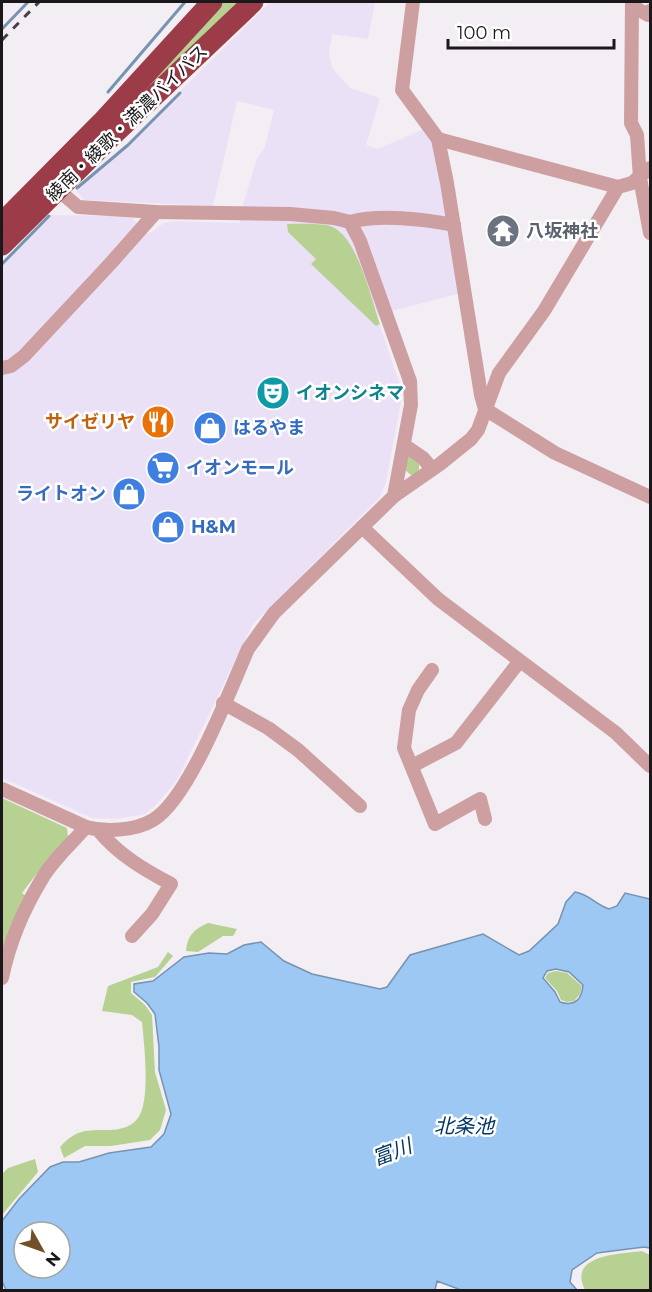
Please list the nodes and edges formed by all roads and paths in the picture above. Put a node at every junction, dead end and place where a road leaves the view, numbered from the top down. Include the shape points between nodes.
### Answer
1 (212, 2) edge
2 (253, 2) edge
3 (413, 2) edge
4 (632, 4) edge
5 (651, 11) edge
6 (438, 139) junction
7 (651, 168) edge
8 (640, 178) junction
9 (618, 187) junction
10 (57, 189) junction
11 (156, 212) junction
12 (5, 216) edge
13 (350, 222) junction
14 (454, 225) junction
15 (651, 233) edge
16 (2, 244) edge
17 (2, 368) edge
18 (485, 409) junction
19 (404, 445) junction
20 (432, 469) junction
21 (394, 496) junction
22 (651, 496) edge
23 (362, 527) junction
24 (519, 662) junction
25 (432, 670) dead end
26 (224, 703) junction
27 (412, 766) junction
28 (651, 766) edge
29 (2, 789) edge
30 (360, 806) dead end
31 (485, 819) dead end
32 (92, 829) junction
33 (132, 936) dead end
34 (2, 978) edge

1 - 12 highway, 綾南・綾歌・満濃バイパス via 102,122
2 - 10 highway, 綾南・綾歌・満濃バイパス
3 - 6 street via 402,90
4 - 5 street via 648,15
4 - 8 street via 632,123 637,135
6 - 9 street
6 - 14 street
7 - 8 street
8 - 9 street
8 - 15 street
9 - 18 street via 544,311 499,373
10 - 11 street via 78,207
10 - 16 highway, 綾南・綾歌・満濃バイパス
11 - 13 street via 291,214
11 - 17 street via 24,356
13 - 14 street via 365,218
13 - 19 street via 410,381 411,405
14 - 18 street
18 - 20 street via 471,439
18 - 22 street via 555,453
19 - 20 street
19 - 21 street
20 - 21 street
21 - 23 street
23 - 24 street via 438,599
23 - 26 street via 258,632
24 - 27 street via 456,743
24 - 28 street via 616,733
25 - 27 street via 409,710 404,748
26 - 30 street via 298,750
26 - 32 street via 187,781 164,811 137,826
27 - 31 street via 435,824 480,799
29 - 32 street
32 - 33 street via 136,865 171,884
32 - 34 street via 43,876 17,928

